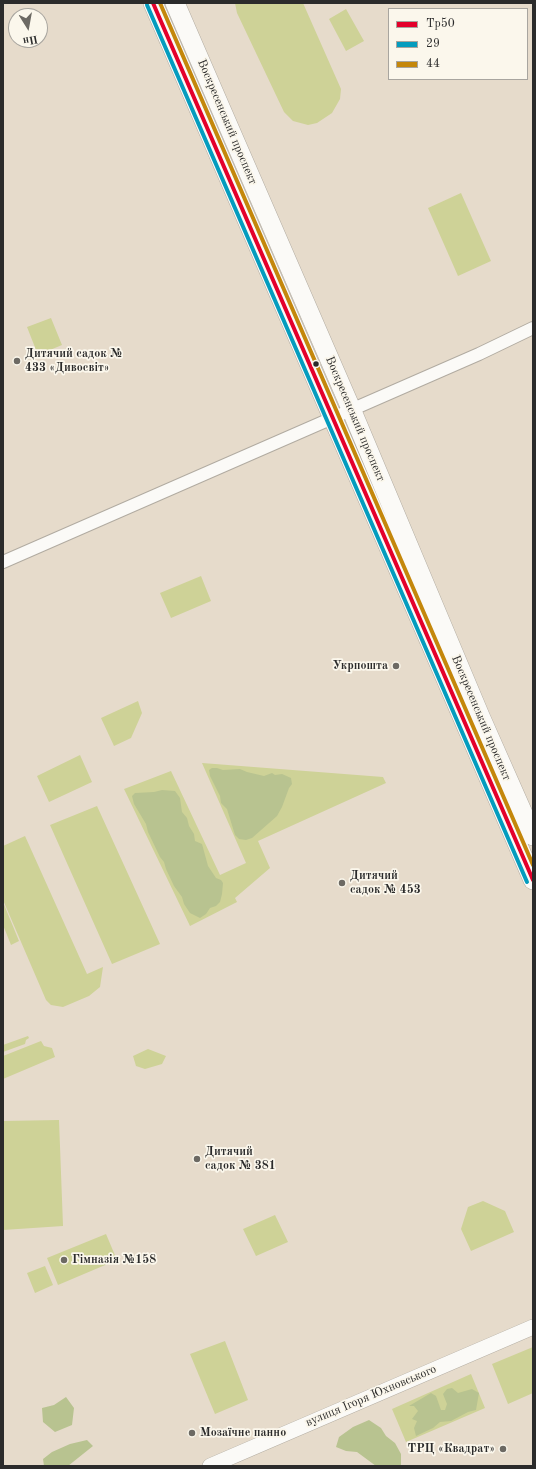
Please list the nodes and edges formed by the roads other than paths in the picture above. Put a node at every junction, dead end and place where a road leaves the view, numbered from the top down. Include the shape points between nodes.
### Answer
1 (153, 3) edge
2 (175, 3) edge
3 (533, 328) edge
4 (351, 410) junction
5 (333, 418) junction
6 (3, 562) edge
7 (533, 836) edge
8 (533, 880) edge
9 (533, 1327) edge
10 (210, 1466) edge

1 - 5 main road, Воскресенський проспект
2 - 4 main road, Воскресенський проспект
3 - 4 street
4 - 5 street
4 - 7 main road, Воскресенський проспект
5 - 6 street
5 - 8 main road, Воскресенський проспект
9 - 10 street, вулиця Ігоря Юхновського

